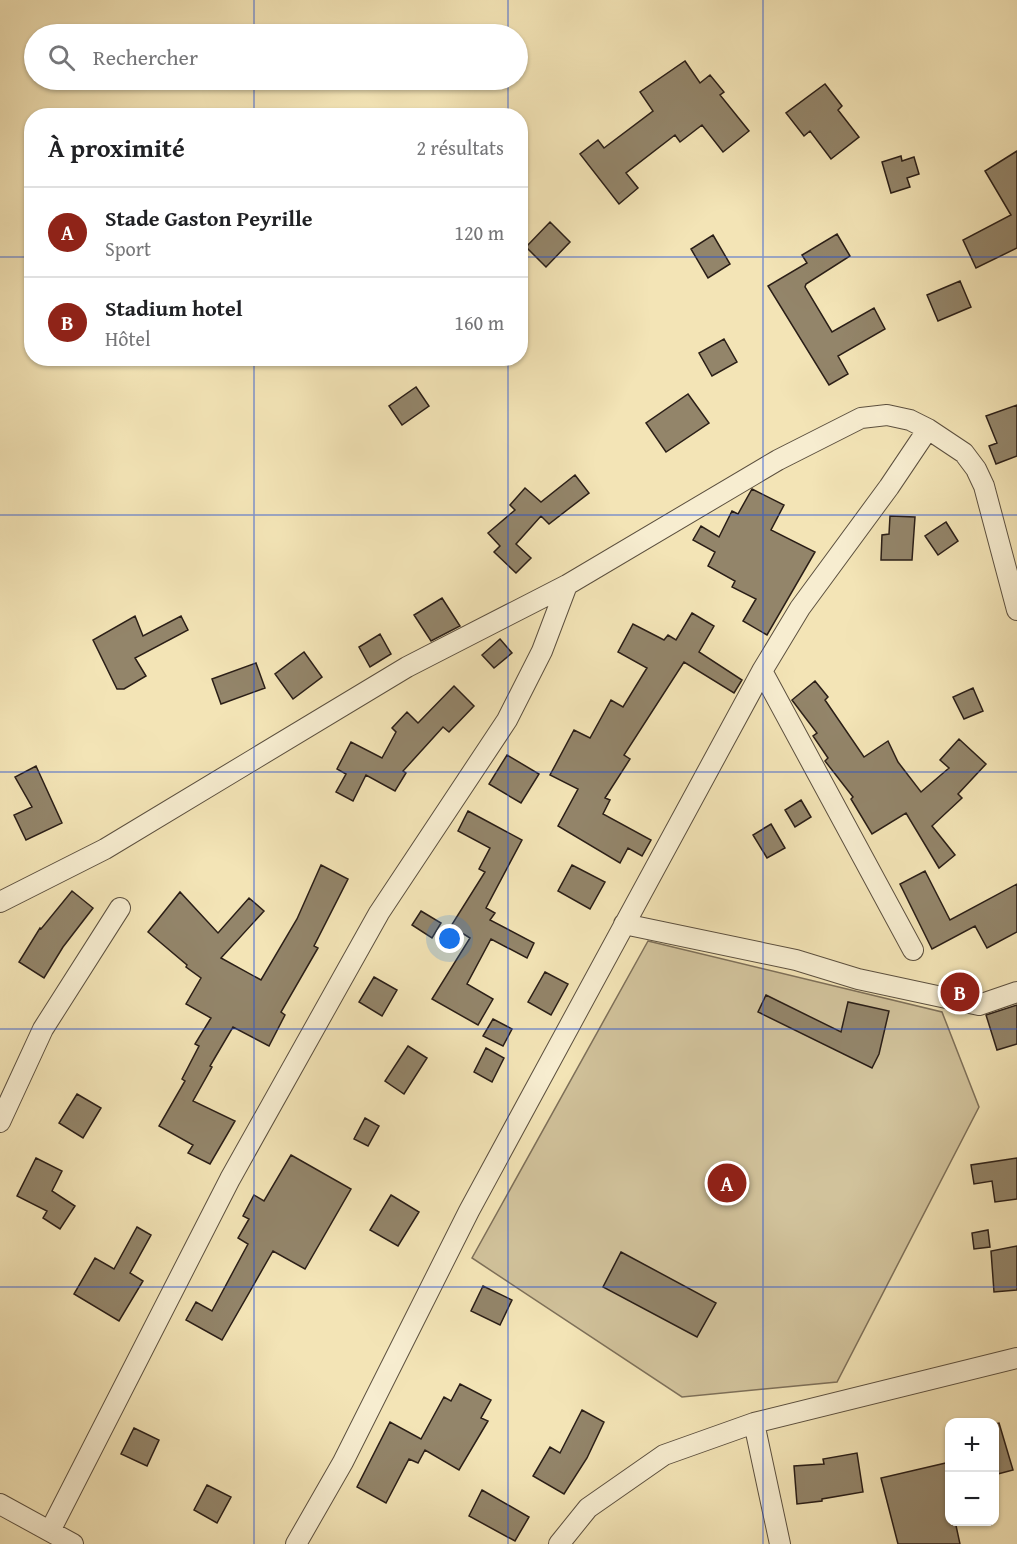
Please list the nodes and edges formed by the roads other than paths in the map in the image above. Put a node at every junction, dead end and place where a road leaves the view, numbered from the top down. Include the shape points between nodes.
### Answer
1 (928, 429) junction
2 (567, 585) junction
3 (1017, 610) edge
4 (762, 671) junction
5 (0, 902) edge
6 (120, 908) dead end
7 (624, 924) junction
8 (913, 950) dead end
9 (1017, 992) edge
10 (0, 1122) edge
11 (1017, 1358) edge
12 (754, 1423) junction
13 (0, 1504) edge
14 (50, 1531) junction
15 (73, 1544) edge
16 (296, 1544) edge
17 (559, 1544) edge
18 (780, 1544) edge

1 - 2 street via 887,415 861,418 778,460
1 - 3 street via 964,453 976,469
1 - 4 street via 800,608
2 - 5 street via 407,667 105,849
2 - 14 street via 542,651 507,720 379,913 230,1179
4 - 7 street
4 - 8 street
6 - 10 street via 43,1029
7 - 9 street via 796,960 858,979 980,1005
7 - 16 street via 469,1211 343,1462
11 - 12 street
12 - 17 street via 664,1455 588,1508
12 - 18 street
13 - 14 street
14 - 15 street

